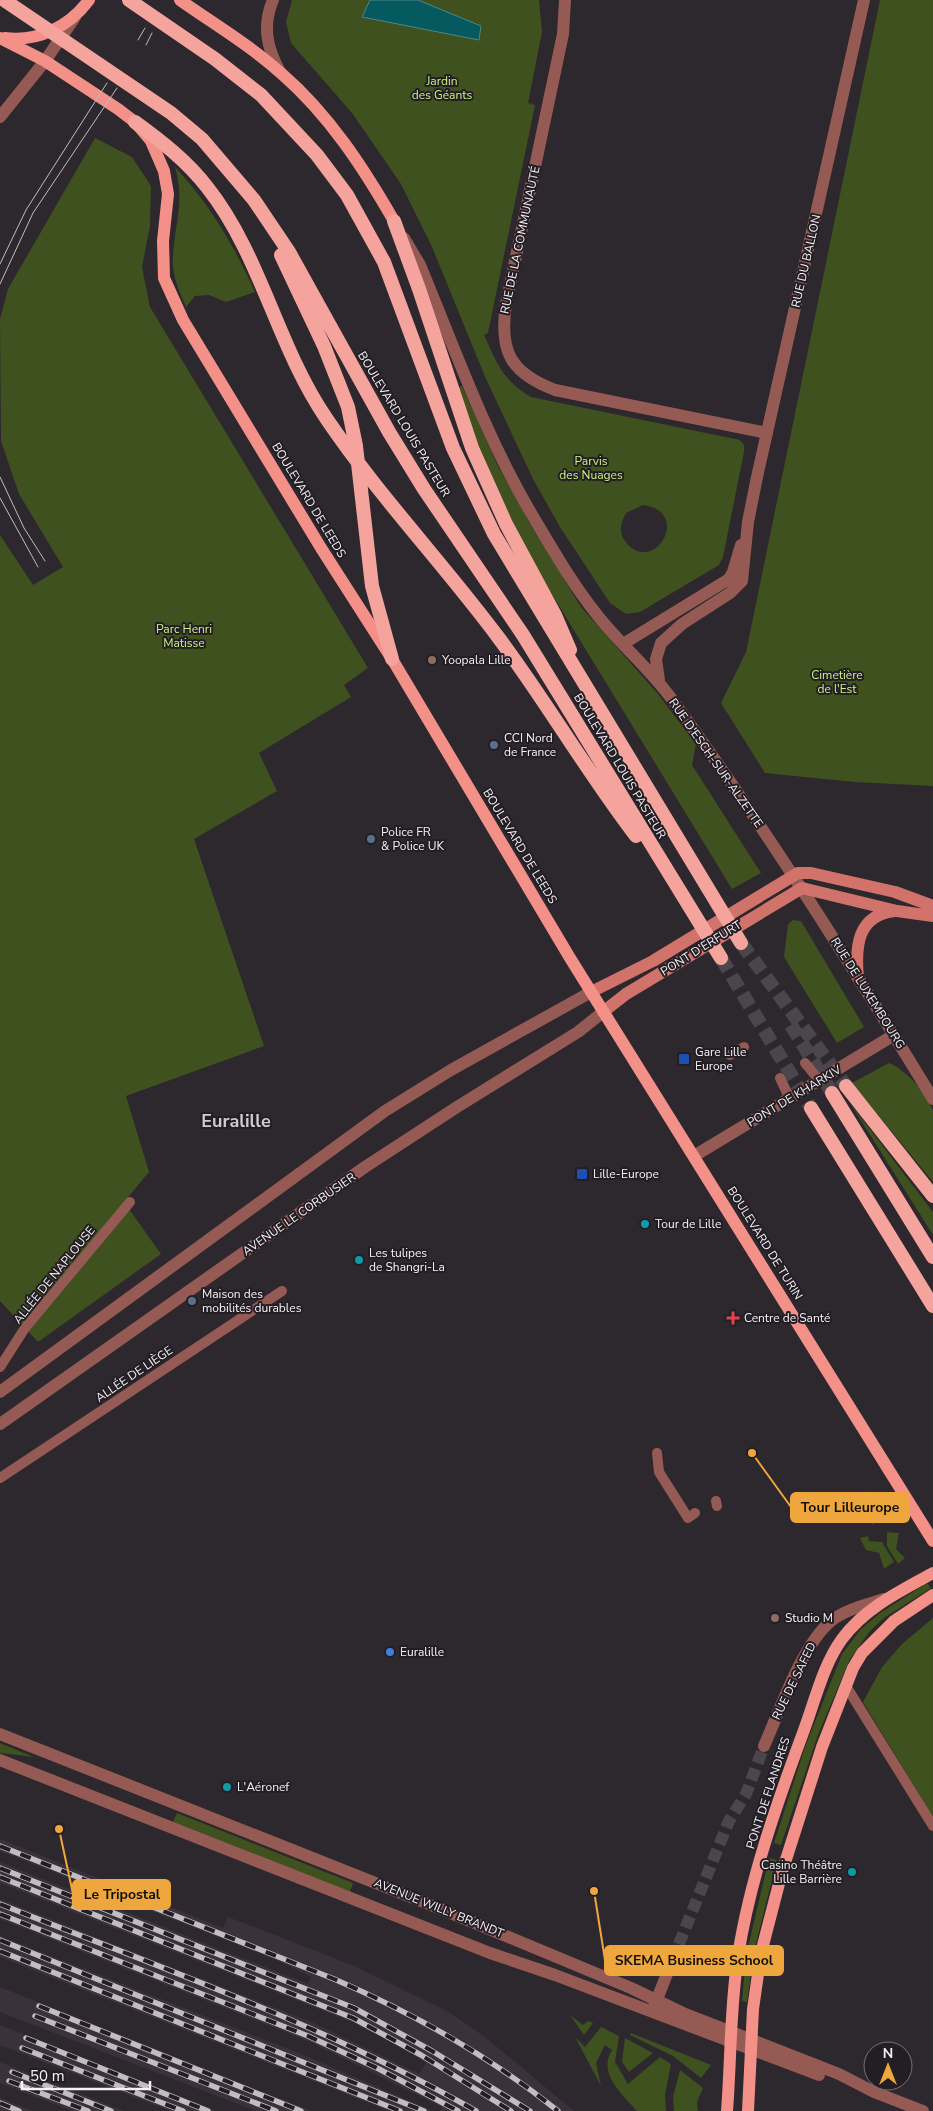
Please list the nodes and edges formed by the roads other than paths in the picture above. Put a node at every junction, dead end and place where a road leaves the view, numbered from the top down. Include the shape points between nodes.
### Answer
1 (4, 0) edge
2 (89, 0) edge
3 (128, 0) edge
4 (180, 0) edge
5 (273, 0) edge
6 (565, 0) edge
7 (864, 0) edge
8 (77, 14) junction
9 (0, 38) edge
10 (45, 61) junction
11 (280, 72) junction
12 (0, 117) edge
13 (135, 122) junction
14 (235, 177) junction
15 (394, 221) junction
16 (767, 433) junction
17 (748, 522) junction
18 (623, 644) junction
19 (392, 658) junction
20 (660, 682) junction
21 (587, 690) junction
22 (793, 874) junction
23 (802, 888) junction
24 (685, 902) junction
25 (933, 906) edge
26 (897, 911) junction
27 (933, 916) edge
28 (741, 943) tunnel mouth
29 (720, 958) tunnel mouth
30 (858, 978) junction
31 (591, 992) junction
32 (604, 1012) junction
33 (894, 1035) junction
34 (744, 1047) dead end
35 (730, 1055) dead end
36 (805, 1063) dead end
37 (780, 1078) dead end
38 (820, 1081) junction
39 (846, 1086) tunnel mouth
40 (832, 1093) tunnel mouth
41 (790, 1099) junction
42 (933, 1099) edge
43 (811, 1108) tunnel mouth
44 (694, 1156) junction
45 (933, 1196) edge
46 (130, 1202) dead end
47 (933, 1257) edge
48 (282, 1291) dead end
49 (933, 1306) edge
50 (0, 1368) edge
51 (0, 1392) edge
52 (0, 1424) edge
53 (657, 1453) dead end
54 (0, 1478) edge
55 (695, 1513) dead end
56 (930, 1542) edge
57 (933, 1573) edge
58 (933, 1595) edge
59 (887, 1599) junction
60 (846, 1686) junction
61 (0, 1734) edge
62 (764, 1746) tunnel mouth
63 (0, 1760) edge
64 (933, 1826) edge
65 (672, 1961) tunnel mouth
66 (655, 2007) junction
67 (727, 2111) edge
68 (748, 2111) edge
69 (922, 2111) edge

1 - 14 highway, BOULEVARD LOUIS PASTEUR via 186,125
2 - 8 main road
3 - 21 highway, BOULEVARD LOUIS PASTEUR via 215,59 261,95 332,174 360,217 389,275 436,404 476,499 520,581
4 - 11 main road
5 - 11 street via 266,33
6 - 16 street, RUE DE LA COMMUNAUTÉ via 560,50 506,304 503,335 510,359 526,377 555,390
7 - 16 street, RUE DU BALLON
8 - 9 main road via 59,28 43,34 21,39
8 - 10 street
9 - 10 main road, BOULEVARD DE LEEDS
10 - 12 street
10 - 13 main road, BOULEVARD DE LEEDS
11 - 15 main road via 304,94 339,136
13 - 19 main road, BOULEVARD DE LEEDS via 156,149 167,184 169,202 163,269 175,306 321,548
13 - 24 highway via 179,157 206,185 246,250 293,362 324,416 369,480 498,637 606,795
14 - 19 highway via 258,213 297,288 348,407 356,446 372,586
14 - 24 highway, BOULEVARD LOUIS PASTEUR via 271,224 393,439 523,635
15 - 18 street via 420,265 481,413 519,490 577,586
15 - 21 highway via 472,448 510,532 555,615
16 - 17 street, RUE DU BALLON
17 - 18 street, RUE DU BALLON via 734,572 729,579
17 - 20 street, RUE DU BALLON via 742,581 661,643 656,659
18 - 20 street, RUE D'ESCH-SUR-ALZETTE
19 - 31 main road, BOULEVARD DE LEEDS
20 - 22 street, RUE D'ESCH-SUR-ALZETTE
21 - 28 highway, BOULEVARD LOUIS PASTEUR
22 - 23 street, RUE D'ESCH-SUR-ALZETTE
22 - 25 main road via 811,873 887,890
22 - 31 main road, PONT D'ERFURT via 661,956
23 - 26 main road
23 - 30 street, RUE DE LUXEMBOURG
23 - 32 main road, PONT D'ERFURT via 626,994
24 - 29 highway, BOULEVARD LOUIS PASTEUR
26 - 27 main road
26 - 30 main road via 878,916 861,932 857,950
30 - 33 street, RUE DE LUXEMBOURG
31 - 32 main road, BOULEVARD DE LEEDS
31 - 51 street via 385,1111
32 - 44 main road, BOULEVARD DE TURIN
32 - 52 street, AVENUE LE CORBUSIER via 578,1032 410,1138
33 - 38 street, PONT DE KHARKIV
33 - 42 street, RUE DE LUXEMBOURG
34 - 35 street
36 - 38 street
37 - 41 street
38 - 41 street, PONT DE KHARKIV
39 - 45 highway
40 - 47 highway
41 - 44 street, PONT DE KHARKIV
43 - 49 highway
44 - 56 main road, BOULEVARD DE TURIN
46 - 50 street, ALLÉE DE NAPLOUSE via 25,1328
48 - 54 street, ALLÉE DE LIÈGE
53 - 55 street via 660,1472 688,1518
57 - 59 main road, PONT DE FLANDRES
58 - 60 main road via 894,1621 872,1641 853,1668
59 - 62 street, RUE DE SAFED via 846,1612 831,1621 817,1636
59 - 67 main road, PONT DE FLANDRES via 842,1638 828,1665 786,1779 742,1934
60 - 64 street
60 - 68 main road via 811,1777 761,1953 753,2008
61 - 66 street, AVENUE WILLY BRANDT via 631,1988
63 - 66 street, AVENUE WILLY BRANDT via 376,1909
65 - 66 street
66 - 69 street, AVENUE WILLY BRANDT via 683,2013 840,2074

